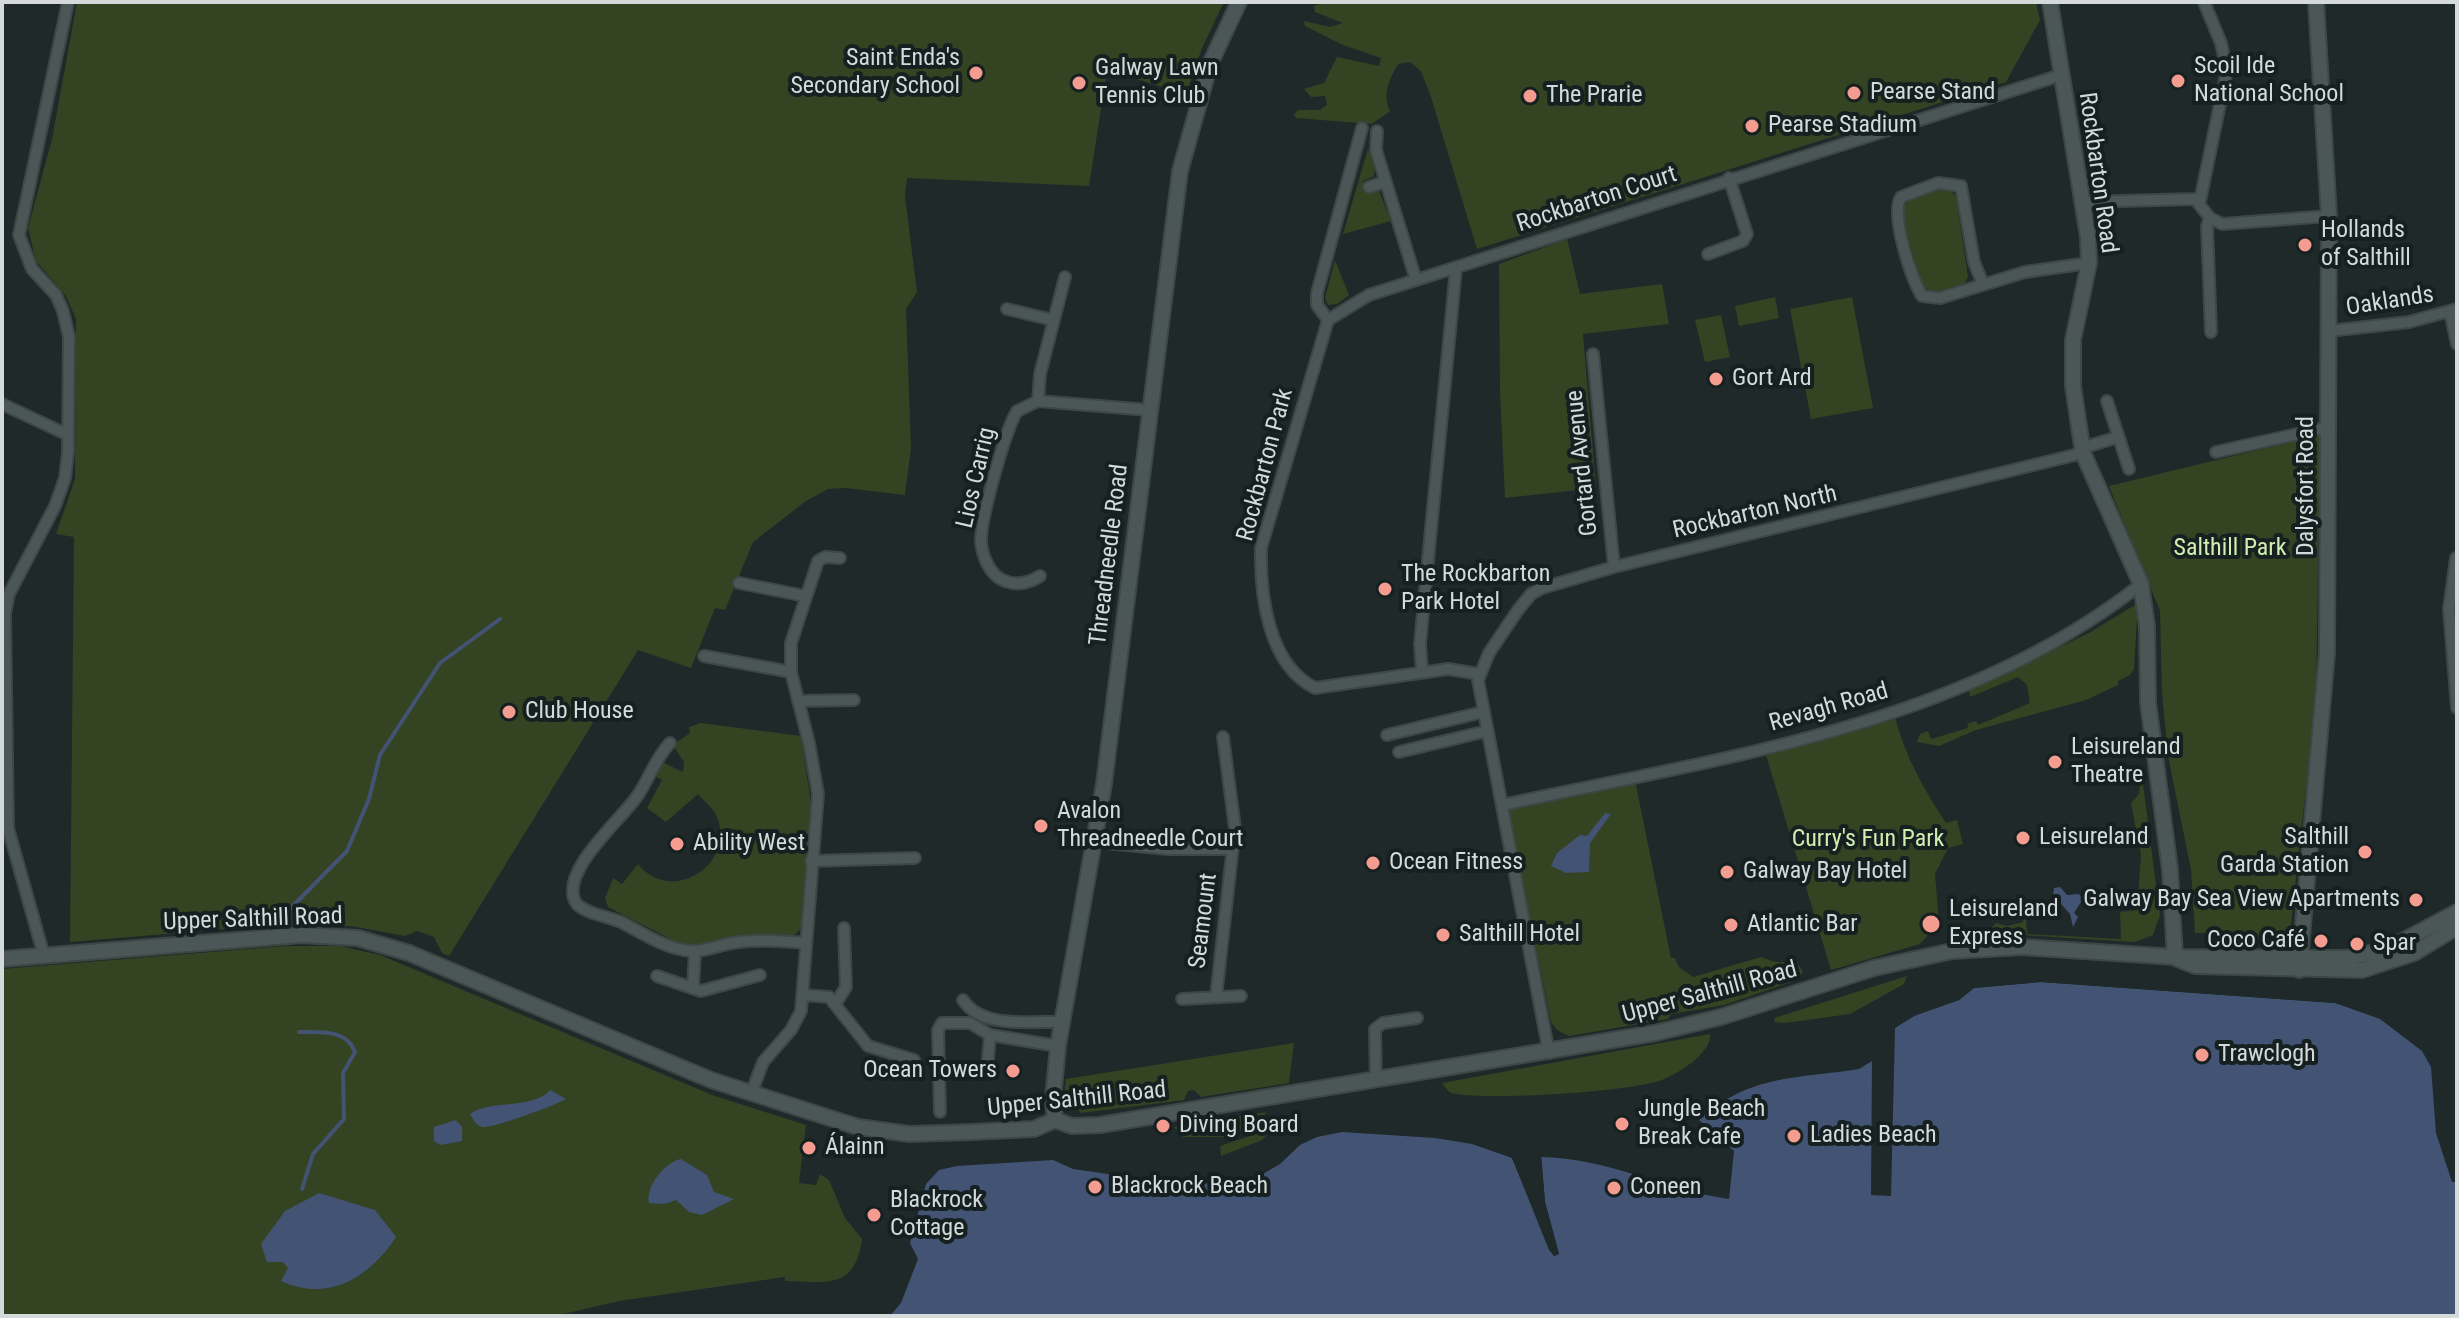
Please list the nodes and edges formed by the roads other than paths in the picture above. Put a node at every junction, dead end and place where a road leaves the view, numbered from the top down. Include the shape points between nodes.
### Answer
1 (68, 2) edge
2 (1239, 2) edge
3 (2050, 2) edge
4 (2204, 2) edge
5 (2316, 2) edge
6 (2061, 75) junction
7 (1362, 128) dead end
8 (1377, 131) dead end
9 (1729, 178) junction
10 (1385, 182) junction
11 (1369, 187) dead end
12 (2200, 201) junction
13 (2084, 202) junction
14 (2329, 216) junction
15 (2210, 218) junction
16 (1708, 254) dead end
17 (2089, 263) junction
18 (1456, 268) junction
19 (1065, 277) dead end
20 (1416, 280) junction
21 (1983, 284) junction
22 (1007, 309) dead end
23 (2453, 311) edge
24 (1053, 320) junction
25 (1328, 320) junction
26 (2329, 331) junction
27 (2211, 332) dead end
28 (2457, 344) edge
29 (1593, 354) dead end
30 (1038, 401) junction
31 (2107, 401) dead end
32 (2, 404) edge
33 (1149, 410) junction
34 (2329, 427) junction
35 (68, 435) junction
36 (2118, 437) junction
37 (2082, 450) junction
38 (2216, 452) dead end
39 (2129, 469) dead end
40 (840, 558) dead end
41 (2456, 558) edge
42 (1614, 567) junction
43 (1040, 576) dead end
44 (739, 583) dead end
45 (2141, 584) junction
46 (805, 596) junction
47 (4, 614) edge
48 (704, 656) dead end
49 (1422, 671) junction
50 (791, 672) junction
51 (1479, 674) junction
52 (854, 700) dead end
53 (798, 701) junction
54 (2457, 708) edge
55 (1483, 712) junction
56 (1487, 731) junction
57 (1387, 735) dead end
58 (1223, 737) dead end
59 (670, 743) dead end
60 (1399, 752) dead end
61 (1502, 805) junction
62 (5, 827) edge
63 (1096, 842) junction
64 (1233, 849) junction
65 (915, 858) dead end
66 (811, 861) junction
67 (2457, 912) edge
68 (2457, 927) edge
69 (844, 928) dead end
70 (806, 943) junction
71 (695, 952) junction
72 (44, 956) junction
73 (2175, 957) junction
74 (2, 959) edge
75 (2299, 964) junction
76 (760, 975) dead end
77 (657, 976) dead end
78 (693, 988) junction
79 (803, 995) junction
80 (1241, 996) dead end
81 (1216, 997) junction
82 (1182, 999) dead end
83 (963, 1000) dead end
84 (836, 1003) junction
85 (1417, 1018) dead end
86 (1062, 1022) junction
87 (990, 1035) junction
88 (1058, 1046) junction
89 (1549, 1053) junction
90 (914, 1060) dead end
91 (987, 1071) dead end
92 (1376, 1080) junction
93 (751, 1094) junction
94 (940, 1112) dead end
95 (1055, 1120) junction

1 - 35 street via 19,235 32,269 63,311 69,337
2 - 33 main road, Threadneedle Road via 1210,64 1181,165
3 - 6 main road, Rockbarton Road
4 - 12 street via 2227,70
5 - 14 main road, Dalysfort Road
6 - 9 street, Rockbarton Court
6 - 13 main road, Rockbarton Road
7 - 25 street, Rockbarton Park via 1317,293 1317,305
8 - 10 street
9 - 16 street via 1747,234 1743,241
9 - 18 street, Rockbarton Court
10 - 11 street
10 - 20 street
12 - 13 street
12 - 15 street
13 - 17 main road, Rockbarton Road
14 - 15 street via 2232,225
14 - 26 main road, Dalysfort Road
15 - 27 street
17 - 21 street via 2047,267
17 - 37 main road, Rockbarton Road via 2071,362
18 - 20 street
18 - 49 street via 1420,644
19 - 24 street
20 - 25 street via 1357,300
21 - 21 street via 1935,299 1922,296 1895,212 1901,197 1938,183 1961,186
22 - 24 street
23 - 26 street, Oaklands via 2398,324
23 - 28 street
24 - 30 street
25 - 49 street, Rockbarton Park via 1265,531 1261,558 1267,615 1294,673 1315,688
26 - 34 main road, Dalysfort Road
29 - 42 street, Gortard Avenue
30 - 33 street
30 - 43 street, Lios Carrig via 1017,411 1011,421 981,540 988,565 1003,581 1023,584
31 - 36 street
32 - 35 street
33 - 63 main road, Threadneedle Road
34 - 38 street
34 - 75 main road, Dalysfort Road via 2324,703
35 - 47 street via 65,478
36 - 37 street, Rockbarton North
36 - 39 street
37 - 42 street, Rockbarton North
37 - 45 main road, Rockbarton Road
40 - 46 street via 821,558
41 - 54 street via 2449,609
42 - 51 street, Rockbarton North via 1531,594
44 - 46 street
45 - 61 street, Revagh Road via 2064,639 1886,714
45 - 73 main road, Rockbarton Road
46 - 50 street via 792,634
47 - 62 street
48 - 50 street
49 - 51 street, Rockbarton Park
50 - 53 street
51 - 55 street
52 - 53 street
53 - 66 street via 817,782
55 - 56 street
55 - 57 street
56 - 60 street
56 - 61 street
58 - 64 street, Seamount via 1234,807
59 - 71 street via 583,865 573,896 580,908
61 - 89 street
62 - 72 street
63 - 64 street, Seamount
63 - 86 main road, Threadneedle Road
64 - 81 street, Seamount
65 - 66 street
66 - 70 street
67 - 75 main road, Upper Salthill Road via 2371,954
68 - 75 main road, Upper Salthill Road via 2383,966 2362,970
69 - 84 street via 846,987
70 - 71 street via 752,941
70 - 79 street
71 - 78 street
72 - 74 main road, Upper Salthill Road
72 - 93 main road, Upper Salthill Road via 301,935 358,938 415,956
73 - 75 main road, Upper Salthill Road
73 - 89 main road, Upper Salthill Road via 2022,947 1952,951 1874,968 1721,1017
76 - 78 street via 711,990
77 - 78 street
79 - 84 street via 821,995
79 - 93 street via 799,1018 763,1062
80 - 81 street, Seamount
81 - 82 street, Seamount
83 - 86 street via 970,1012 986,1018
84 - 90 street via 868,1046
85 - 92 street via 1375,1029
86 - 88 main road, Threadneedle Road
87 - 88 street
87 - 91 street
87 - 94 street via 970,1023 942,1023
88 - 95 main road, Threadneedle Road
89 - 92 main road, Upper Salthill Road
92 - 95 main road, Upper Salthill Road via 1100,1125 1072,1126
93 - 95 main road, Upper Salthill Road via 890,1132 1016,1131

